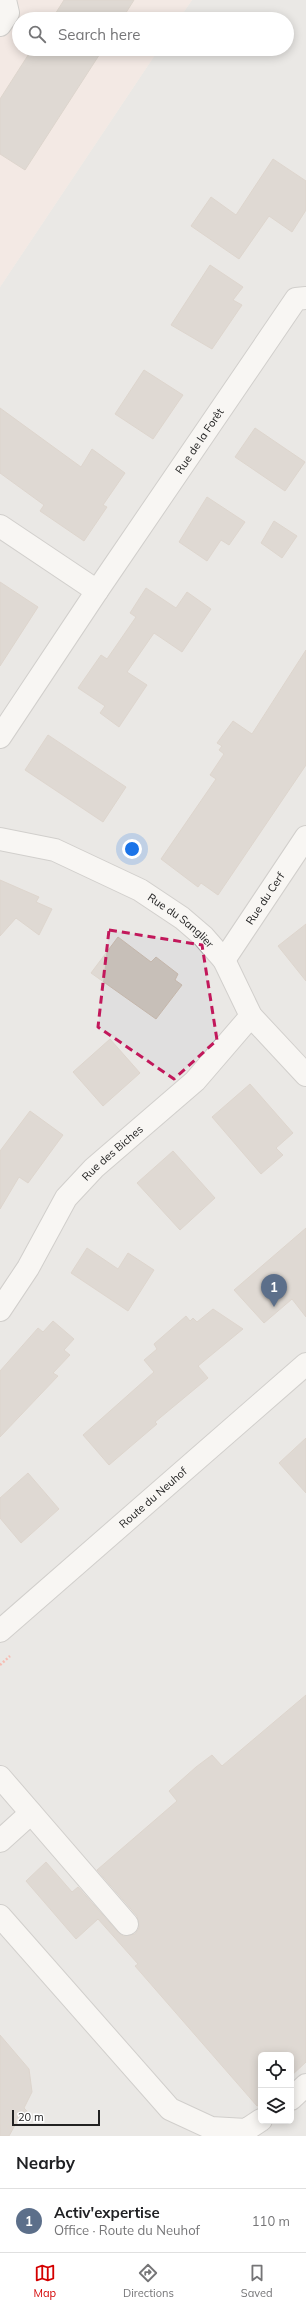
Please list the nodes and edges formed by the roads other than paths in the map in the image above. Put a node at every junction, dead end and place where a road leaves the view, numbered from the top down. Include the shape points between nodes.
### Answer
1 (5, 0) edge
2 (0, 25) edge
3 (306, 298) edge
4 (0, 526) edge
5 (97, 591) junction
6 (0, 737) edge
7 (306, 836) edge
8 (0, 839) edge
9 (224, 960) junction
10 (251, 1016) junction
11 (306, 1075) edge
12 (0, 1310) edge
13 (306, 1364) edge
14 (0, 1631) edge
15 (0, 1777) edge
16 (31, 1813) junction
17 (0, 1842) edge
18 (0, 1916) edge
19 (127, 1924) dead end
20 (306, 2085) edge
21 (294, 2096) edge
22 (258, 2122) edge

1 - 2 street via 8,13
3 - 5 street, Rue de la Forêt via 296,299
4 - 5 street
5 - 6 street, Rue de la Forêt
7 - 9 street, Rue du Cerf
8 - 9 street, Rue du Sanglier via 55,850 140,890 182,918 203,936
9 - 10 street, Rue du Sanglier
10 - 11 street, Rue du Sanglier
10 - 12 street, Rue des Biches via 195,1081 94,1168 66,1198 28,1268
13 - 14 street, Route du Neuhof
15 - 16 street
16 - 17 street
16 - 19 street
18 - 22 street via 170,2110 211,2128 246,2130
20 - 21 street

